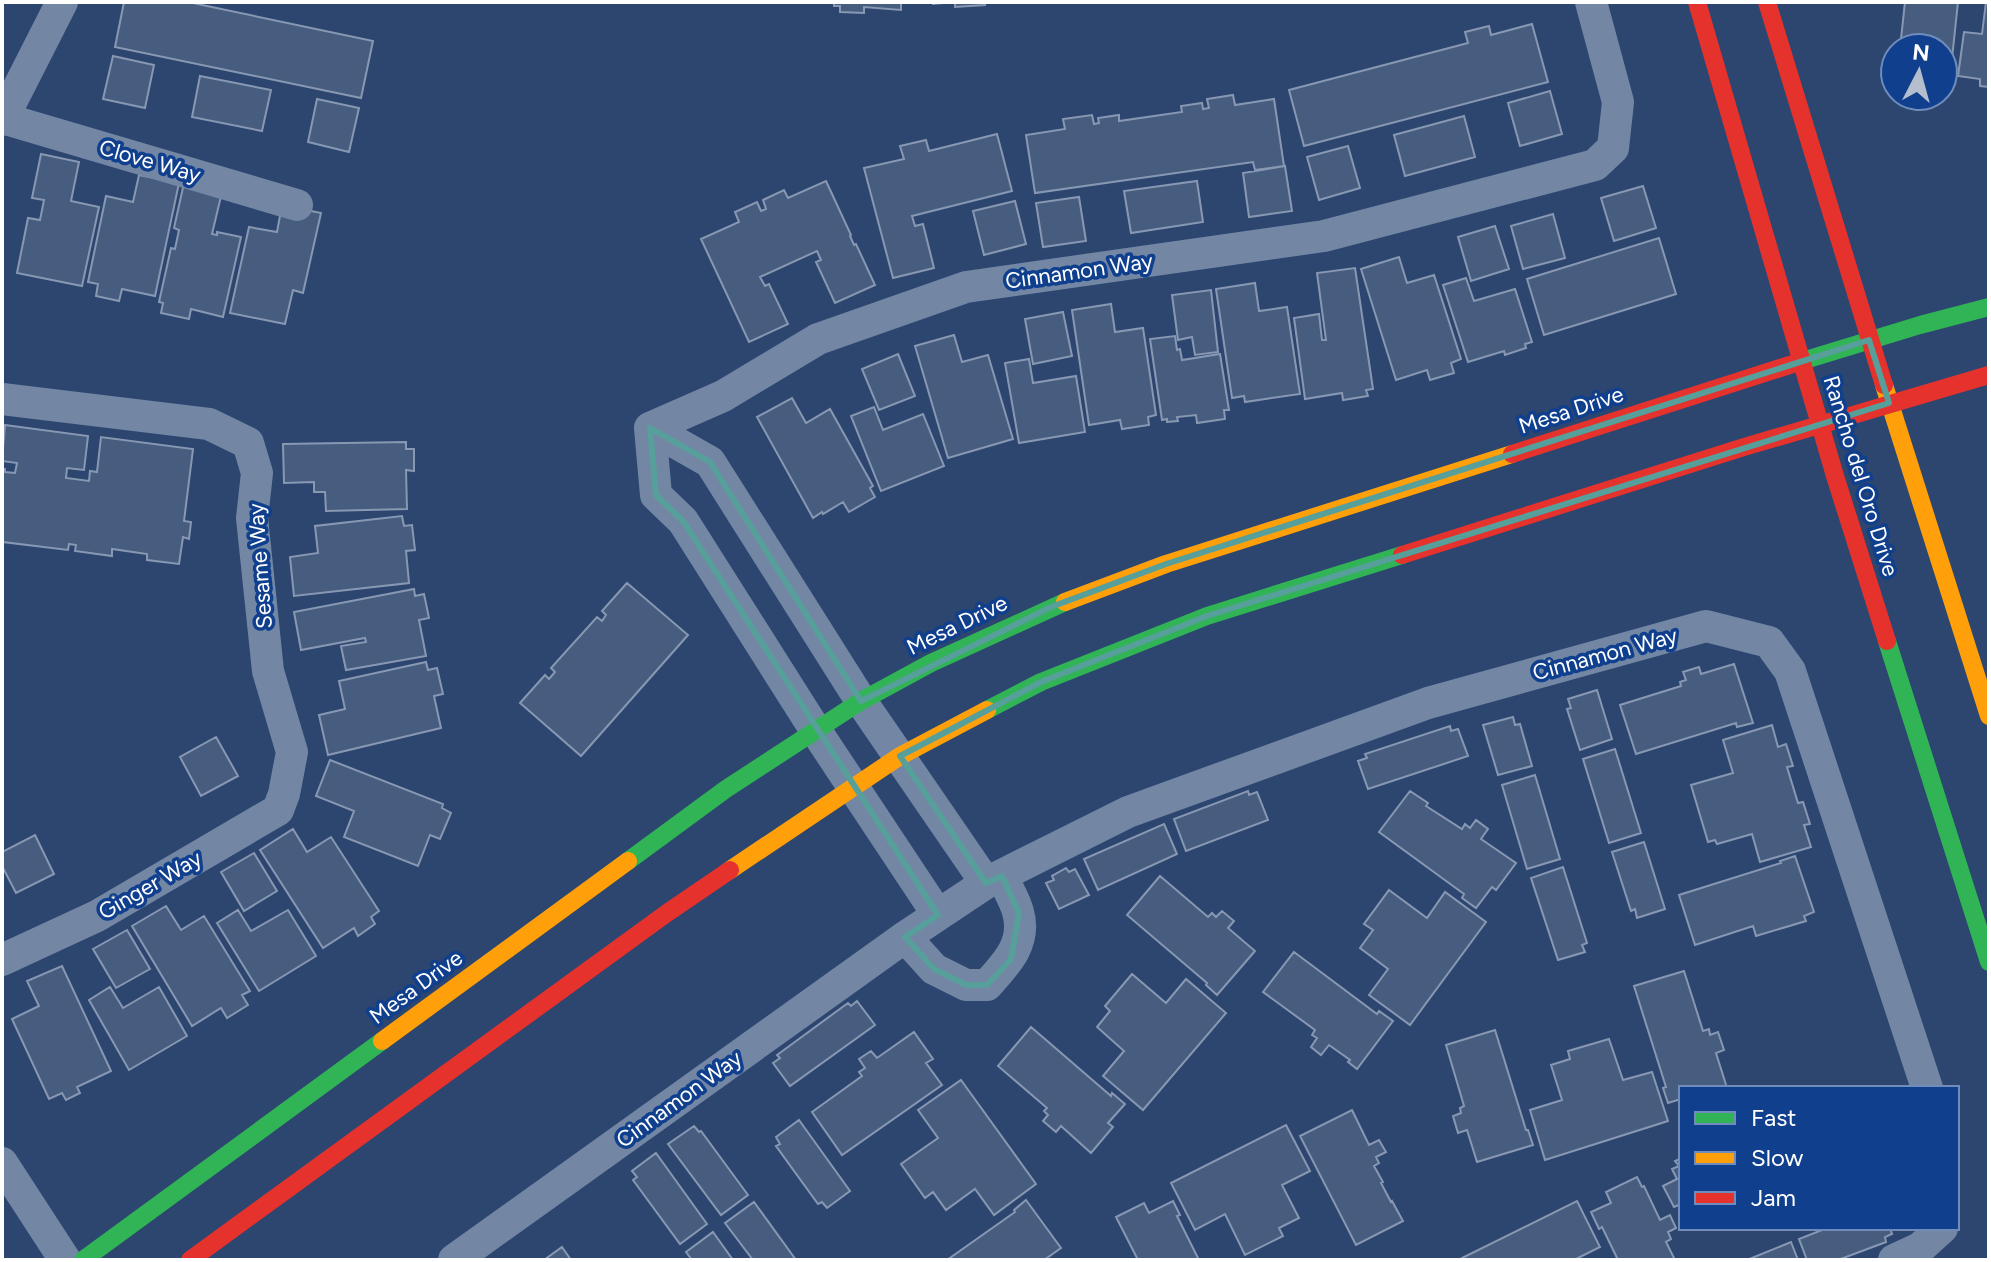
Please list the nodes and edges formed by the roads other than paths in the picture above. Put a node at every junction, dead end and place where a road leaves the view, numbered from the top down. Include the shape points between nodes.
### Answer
1 (62, 2) edge
2 (1591, 2) edge
3 (1697, 2) edge
4 (1767, 2) edge
5 (2, 119) edge
6 (297, 205) dead end
7 (1989, 307) edge
8 (1869, 340) junction
9 (1801, 362) junction
10 (1989, 375) edge
11 (2, 399) edge
12 (1889, 403) junction
13 (1820, 424) junction
14 (650, 428) junction
15 (861, 701) junction
16 (1989, 716) edge
17 (816, 731) junction
18 (900, 756) junction
19 (852, 787) junction
20 (284, 794) joint
21 (994, 880) junction
22 (1966, 890) junction
23 (938, 915) junction
24 (1989, 926) edge
25 (905, 937) junction
26 (2, 960) edge
27 (1989, 962) edge
28 (1926, 1086) edge
29 (2, 1163) edge
30 (1940, 1230) edge
31 (65, 1260) edge
32 (83, 1260) edge
33 (190, 1260) edge
34 (454, 1260) edge
35 (1894, 1260) edge

1 - 5 street
2 - 14 street, Cinnamon Way via 1618,102 1613,148 1595,165 1324,236 966,287 818,339 723,396
3 - 9 main road, Rancho del Oro Drive
4 - 8 main road
5 - 6 street, Clove Way
7 - 8 main road, Mesa Drive
8 - 9 main road, Mesa Drive
8 - 12 main road
9 - 13 main road, Rancho del Oro Drive
9 - 15 main road, Mesa Drive via 1166,564 1051,607
10 - 12 main road
11 - 20 street, Sesame Way via 209,424 248,443 257,473 252,518 268,671 292,752
12 - 13 main road
12 - 16 main road
13 - 18 main road via 1207,616 1041,682
13 - 22 main road, Rancho del Oro Drive
14 - 15 street via 710,462
14 - 17 street via 656,495 683,521
15 - 17 main road, Mesa Drive
15 - 18 street
17 - 19 street
17 - 32 main road, Mesa Drive via 726,789
18 - 19 main road
18 - 21 street
19 - 23 street
19 - 33 main road via 667,913
20 - 26 street, Ginger Way via 278,810 97,916
21 - 23 street, Cinnamon Way
21 - 25 street via 1019,913 1019,937 1011,959 987,985 966,985 934,969
21 - 28 street, Cinnamon Way via 1128,812 1428,703 1706,626 1769,642 1790,671
22 - 24 main road
22 - 27 main road, Rancho del Oro Drive
23 - 25 street, Cinnamon Way
25 - 34 street, Cinnamon Way
29 - 31 street
30 - 35 street via 1920,1248

